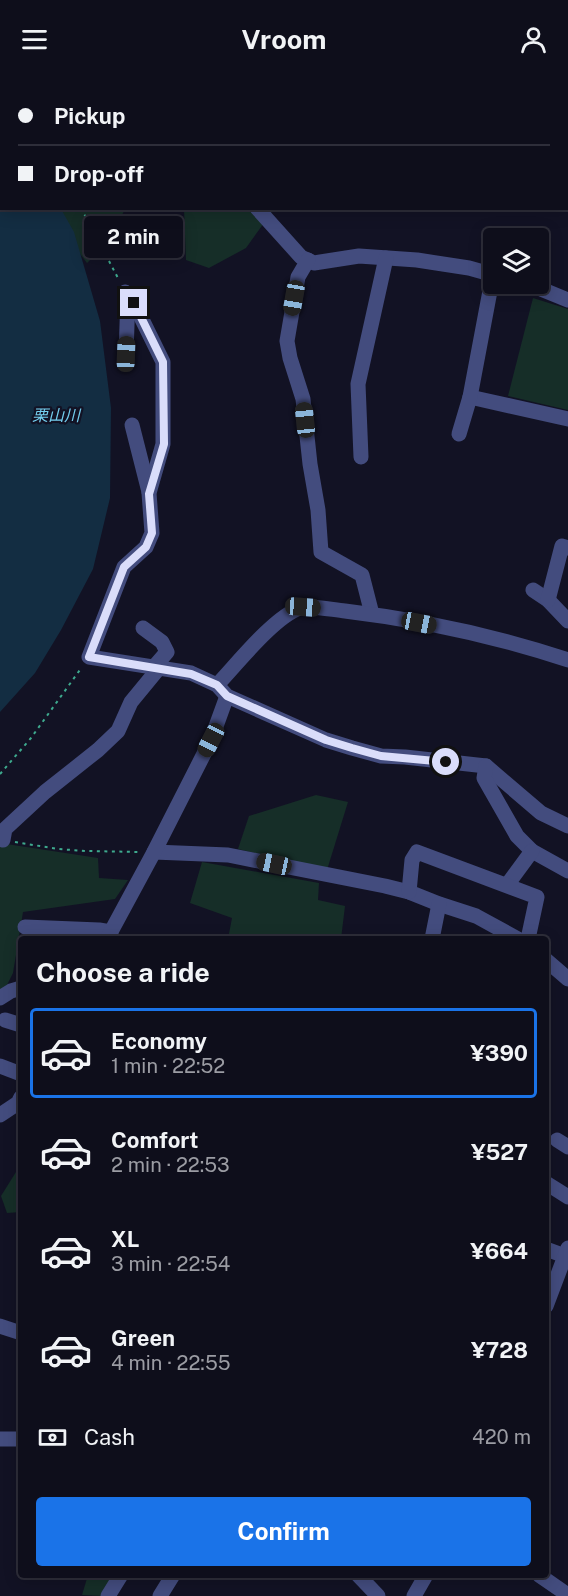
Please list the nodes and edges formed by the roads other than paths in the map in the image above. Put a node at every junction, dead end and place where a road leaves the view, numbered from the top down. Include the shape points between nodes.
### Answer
1 (260, 210) edge
2 (386, 258) junction
3 (308, 260) junction
4 (483, 272) edge
5 (549, 292) edge
6 (489, 294) edge
7 (568, 300) edge
8 (126, 354) dead end
9 (470, 397) junction
10 (568, 418) edge
11 (132, 425) dead end
12 (459, 434) dead end
13 (361, 457) dead end
14 (149, 494) junction
15 (568, 548) edge
16 (533, 590) dead end
17 (548, 600) junction
18 (372, 614) junction
19 (568, 621) edge
20 (143, 628) dead end
21 (568, 660) edge
22 (156, 667) junction
23 (217, 685) junction
24 (227, 696) junction
25 (486, 766) junction
26 (568, 825) edge
27 (3, 840) road end
28 (532, 851) junction
29 (154, 852) junction
30 (568, 872) edge
31 (507, 885) junction
32 (409, 892) junction
33 (439, 904) junction
34 (25, 927) dead end
35 (109, 935) edge
36 (433, 936) edge
37 (513, 936) edge
38 (529, 936) edge
39 (568, 959) edge
40 (549, 963) edge
41 (566, 978) edge
42 (18, 989) edge
43 (0, 998) edge
44 (5, 1020) dead end
45 (18, 1024) edge
46 (0, 1066) edge
47 (18, 1073) edge
48 (18, 1103) edge
49 (0, 1115) edge
50 (549, 1185) edge
51 (568, 1197) edge
52 (549, 1249) edge
53 (566, 1252) edge
54 (549, 1298) edge
55 (0, 1326) edge
56 (18, 1332) edge
57 (18, 1439) edge
58 (0, 1440) edge
59 (119, 1578) edge
60 (171, 1578) edge
61 (361, 1578) edge
62 (424, 1578) edge
63 (544, 1578) edge
64 (567, 1593) edge
65 (108, 1596) edge
66 (160, 1596) edge
67 (378, 1596) edge
68 (414, 1596) edge

1 - 3 street
2 - 3 street via 359,256 314,263
2 - 4 street
2 - 13 street via 358,384
3 - 18 street via 298,277 287,341 303,399 321,552 362,575
5 - 7 street
6 - 9 street
8 - 14 street via 126,294 163,362 164,444
9 - 10 street
9 - 12 street
11 - 14 street
14 - 22 street via 152,533 146,547 124,567 89,657
15 - 17 street via 562,546
16 - 17 street
17 - 19 street
18 - 21 street via 490,637
18 - 23 street via 303,607 287,614
20 - 22 street via 162,642 167,652
22 - 23 street via 191,674
22 - 27 street via 130,702 118,730 5,829
23 - 24 street
24 - 25 street via 326,740 381,756
24 - 29 street via 211,740
25 - 26 street via 541,813
25 - 28 street via 484,778 517,836
28 - 30 street
28 - 31 street
29 - 32 street via 228,855
29 - 35 street
31 - 32 street via 417,852 412,860
31 - 38 street via 537,897
32 - 33 street
33 - 36 street
33 - 37 street via 476,916
34 - 35 street
39 - 41 street
40 - 41 street
42 - 43 street
44 - 45 street
46 - 47 street
48 - 49 street
50 - 51 street
52 - 53 street
53 - 54 street
55 - 56 street
57 - 58 street
59 - 65 street
60 - 66 street
61 - 67 street
62 - 68 street
63 - 64 street

